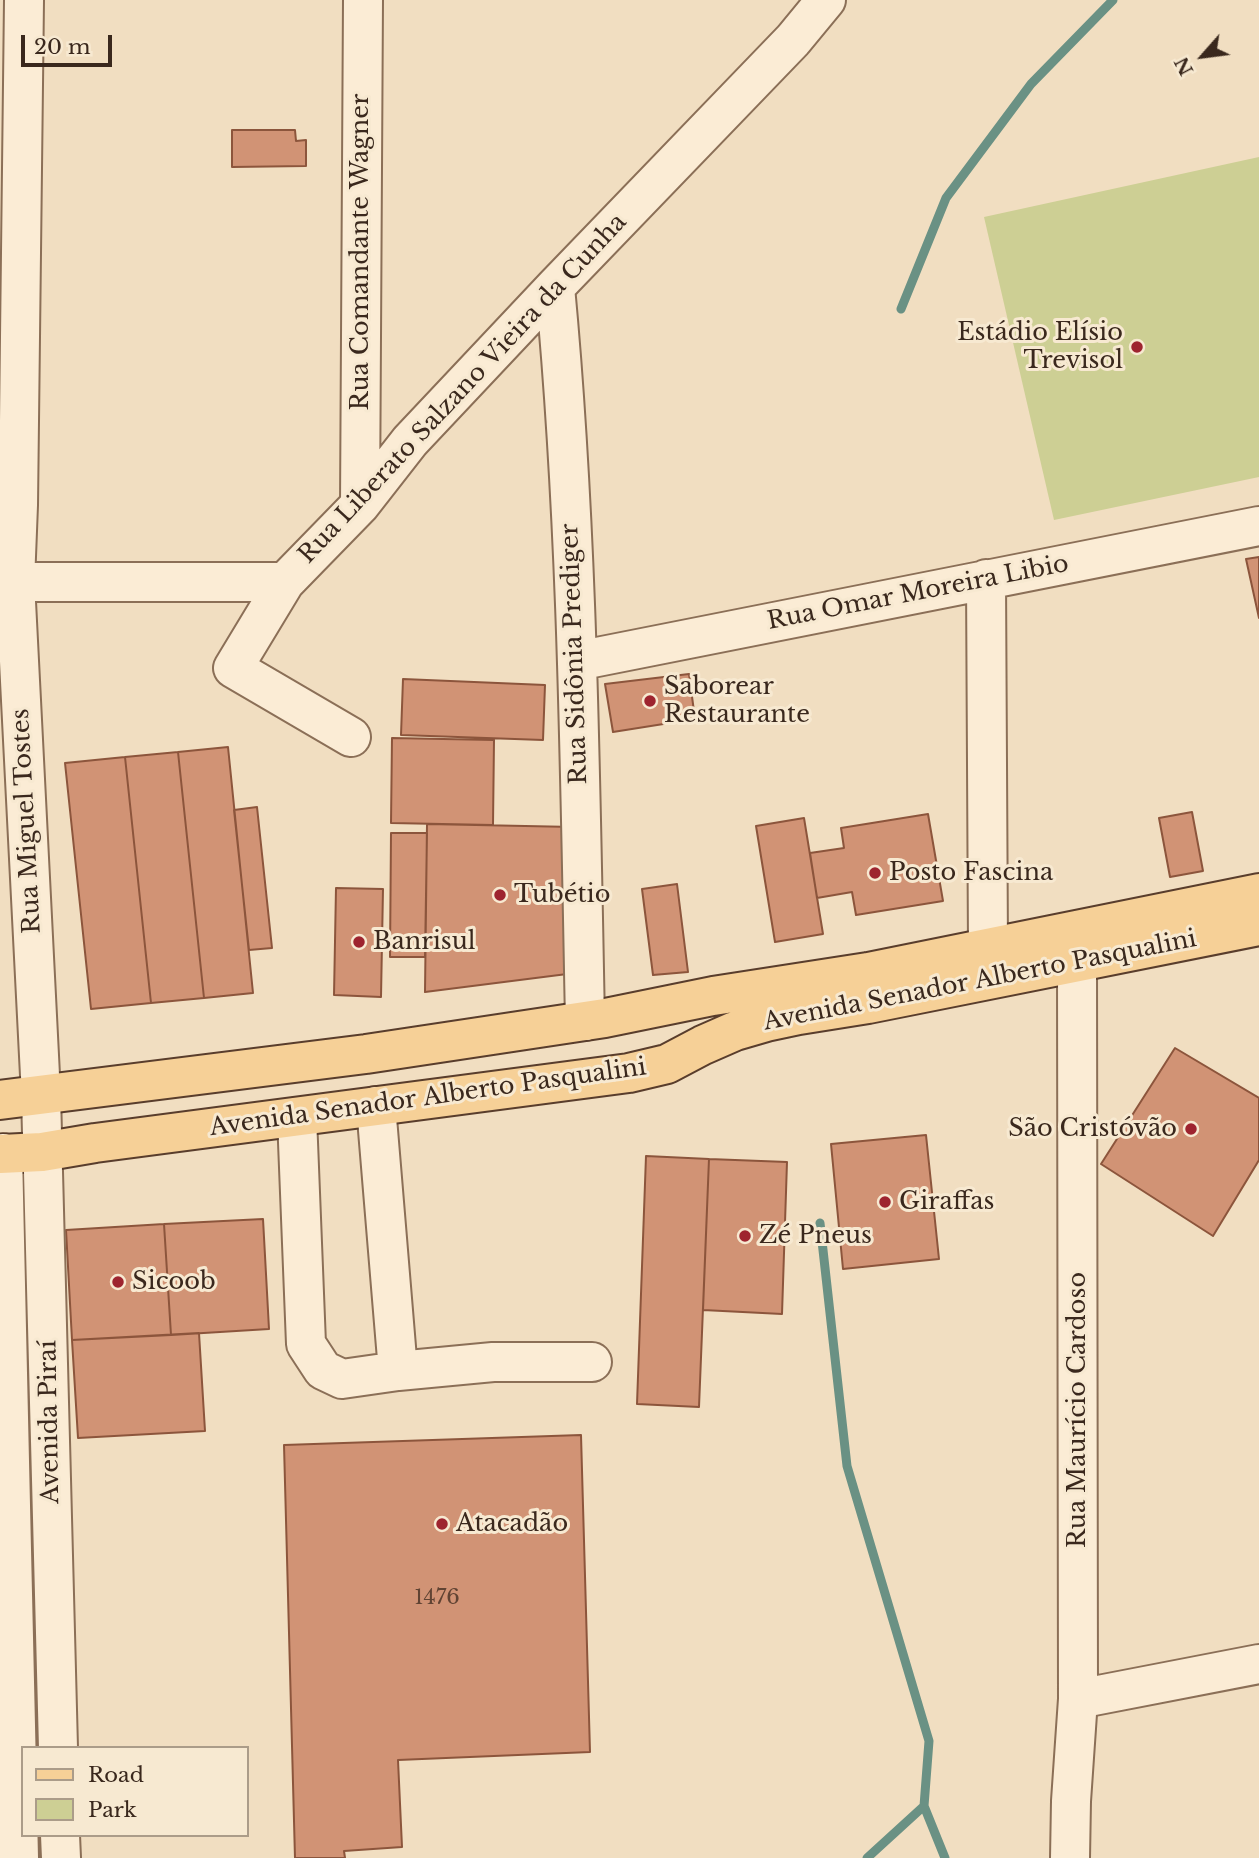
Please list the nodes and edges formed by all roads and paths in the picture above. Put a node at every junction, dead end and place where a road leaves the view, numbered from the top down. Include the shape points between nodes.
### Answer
1 (24, 0) edge
2 (363, 0) edge
3 (794, 0) edge
4 (826, 0) edge
5 (793, 40) junction
6 (555, 287) junction
7 (9, 505) edge
8 (360, 505) junction
9 (1259, 526) edge
10 (986, 579) junction
11 (15, 582) junction
12 (285, 582) junction
13 (577, 661) junction
14 (351, 737) dead end
15 (1259, 893) edge
16 (1259, 926) edge
17 (988, 948) junction
18 (1077, 962) junction
19 (585, 1021) junction
20 (612, 1075) junction
21 (0, 1100) edge
22 (376, 1105) junction
23 (297, 1117) junction
24 (42, 1121) junction
25 (1, 1142) edge
26 (592, 1362) dead end
27 (398, 1371) junction
28 (7, 1655) edge
29 (1259, 1664) edge
30 (1078, 1699) junction
31 (58, 1746) edge
32 (60, 1837) edge
33 (19, 1858) edge
34 (61, 1858) edge
35 (1070, 1858) edge

1 - 7 street, Rua Miguel Tostes
2 - 8 street, Rua Comandante Wagner
3 - 5 street
4 - 5 street, Rua Liberato Salzano Vieira da Cunha
5 - 6 street, Rua Liberato Salzano Vieira da Cunha
6 - 8 street, Rua Liberato Salzano Vieira da Cunha via 410,441
6 - 13 street, Rua Sidônia Prediger
7 - 11 street, Rua Miguel Tostes
8 - 12 street, Rua Liberato Salzano Vieira da Cunha
9 - 10 street, Rua Omar Moreira Libio
10 - 13 street, Rua Omar Moreira Libio
10 - 17 street
11 - 12 street, Rua Liberato Salzano Vieira da Cunha
11 - 24 street, Rua Miguel Tostes
12 - 14 street via 233,668
13 - 19 street, Rua Sidônia Prediger
15 - 17 main road, Avenida Senador Alberto Pasqualini
16 - 18 main road, Avenida Senador Alberto Pasqualini
17 - 19 main road, Avenida Senador Alberto Pasqualini
18 - 20 main road, Avenida Senador Alberto Pasqualini via 766,1022 735,1031 667,1064
18 - 30 street, Rua Maurício Cardoso
19 - 20 main road via 587,1051 596,1065
19 - 24 main road, Avenida Senador Alberto Pasqualini via 366,1054
20 - 22 main road, Avenida Senador Alberto Pasqualini
21 - 24 main road, Avenida Senador Alberto Pasqualini
22 - 23 main road, Avenida Senador Alberto Pasqualini
22 - 27 street
23 - 24 main road, Avenida Senador Alberto Pasqualini via 95,1143
23 - 27 street via 306,1344 323,1370 342,1379
24 - 25 main road
24 - 25 main road, Avenida Senador Alberto Pasqualini
24 - 31 street, Avenida Piraí
25 - 28 street, Avenida Piraí
26 - 27 street via 494,1362
28 - 33 street, Avenida Piraí
29 - 30 street
30 - 35 street, Rua Maurício Cardoso
32 - 34 street

